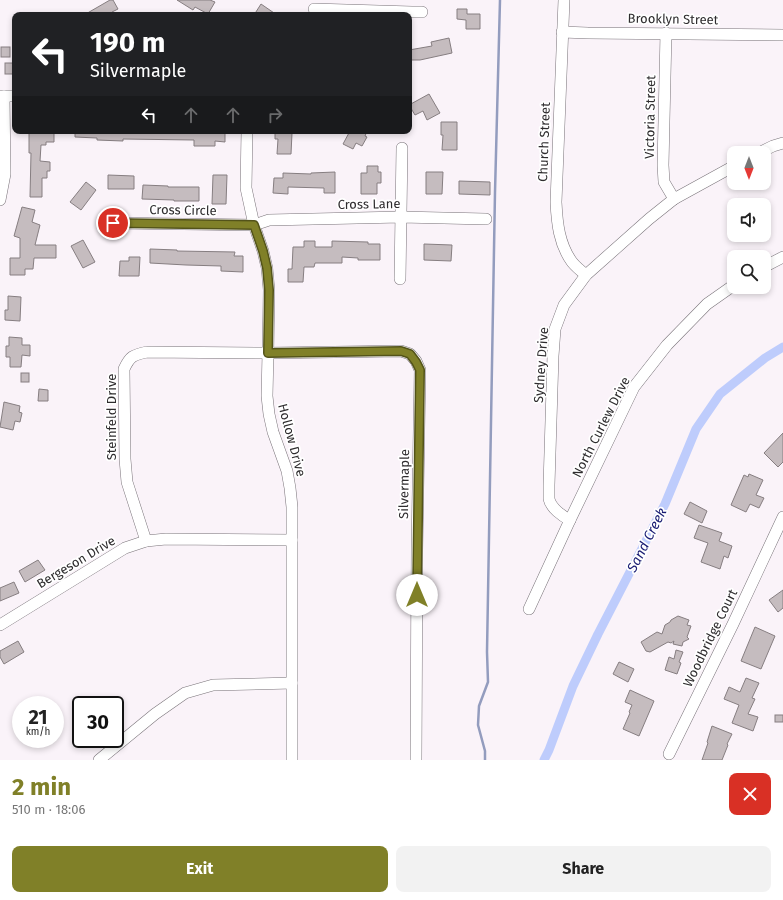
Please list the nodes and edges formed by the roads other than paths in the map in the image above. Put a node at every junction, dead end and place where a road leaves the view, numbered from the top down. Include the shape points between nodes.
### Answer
1 (564, 0) edge
2 (313, 8) edge
3 (422, 12) dead end
4 (562, 32) junction
5 (666, 33) junction
6 (783, 35) edge
7 (6, 96) edge
8 (247, 134) edge
9 (783, 143) edge
10 (771, 147) edge
11 (402, 148) dead end
12 (727, 170) edge
13 (0, 198) edge
14 (674, 199) junction
15 (401, 216) junction
16 (486, 219) dead end
17 (113, 223) dead end
18 (254, 225) junction
19 (783, 257) edge
20 (771, 263) edge
21 (586, 276) junction
22 (400, 279) dead end
23 (727, 290) edge
24 (268, 353) junction
25 (783, 517) edge
26 (570, 520) junction
27 (780, 536) edge
28 (292, 540) junction
29 (146, 541) junction
30 (529, 609) dead end
31 (0, 625) edge
32 (292, 683) junction
33 (669, 754) dead end
34 (99, 760) edge
35 (292, 760) edge
36 (416, 760) edge

1 - 4 street, Church Street
2 - 3 street
4 - 5 street, Brooklyn Street
4 - 21 street, Church Street via 557,223 562,243 572,262
5 - 6 street, Brooklyn Street
5 - 14 street, Victoria Street via 663,164 664,182
7 - 13 street via 5,174
8 - 18 street, Hollow Drive via 246,188
9 - 10 street
11 - 15 street
12 - 14 street, Sydney Drive
14 - 21 street, Sydney Drive
15 - 16 street, Cross Lane
15 - 18 street, Cross Lane via 269,220
15 - 22 street
17 - 18 street, Cross Circle
18 - 24 street, Hollow Drive via 267,268
19 - 20 street
21 - 26 street, Sydney Drive via 564,305 555,329 553,356 550,500 556,510
23 - 26 street, North Curlew Drive via 707,304 667,345 634,387
24 - 28 street, Hollow Drive via 268,414 287,471 292,507
24 - 29 street, Steinfeld Drive via 147,352 128,360 124,369 124,459 127,482
24 - 36 street, Silvermaple via 401,351 410,354 420,370
25 - 27 street, Woodbridge Court
26 - 30 street, North Curlew Drive
27 - 33 street, Woodbridge Court
28 - 29 street, Bergeson Drive
28 - 32 street, Hollow Drive
29 - 31 street, Bergeson Drive via 125,548
32 - 34 street via 213,685 185,693
32 - 35 street, Hollow Drive

